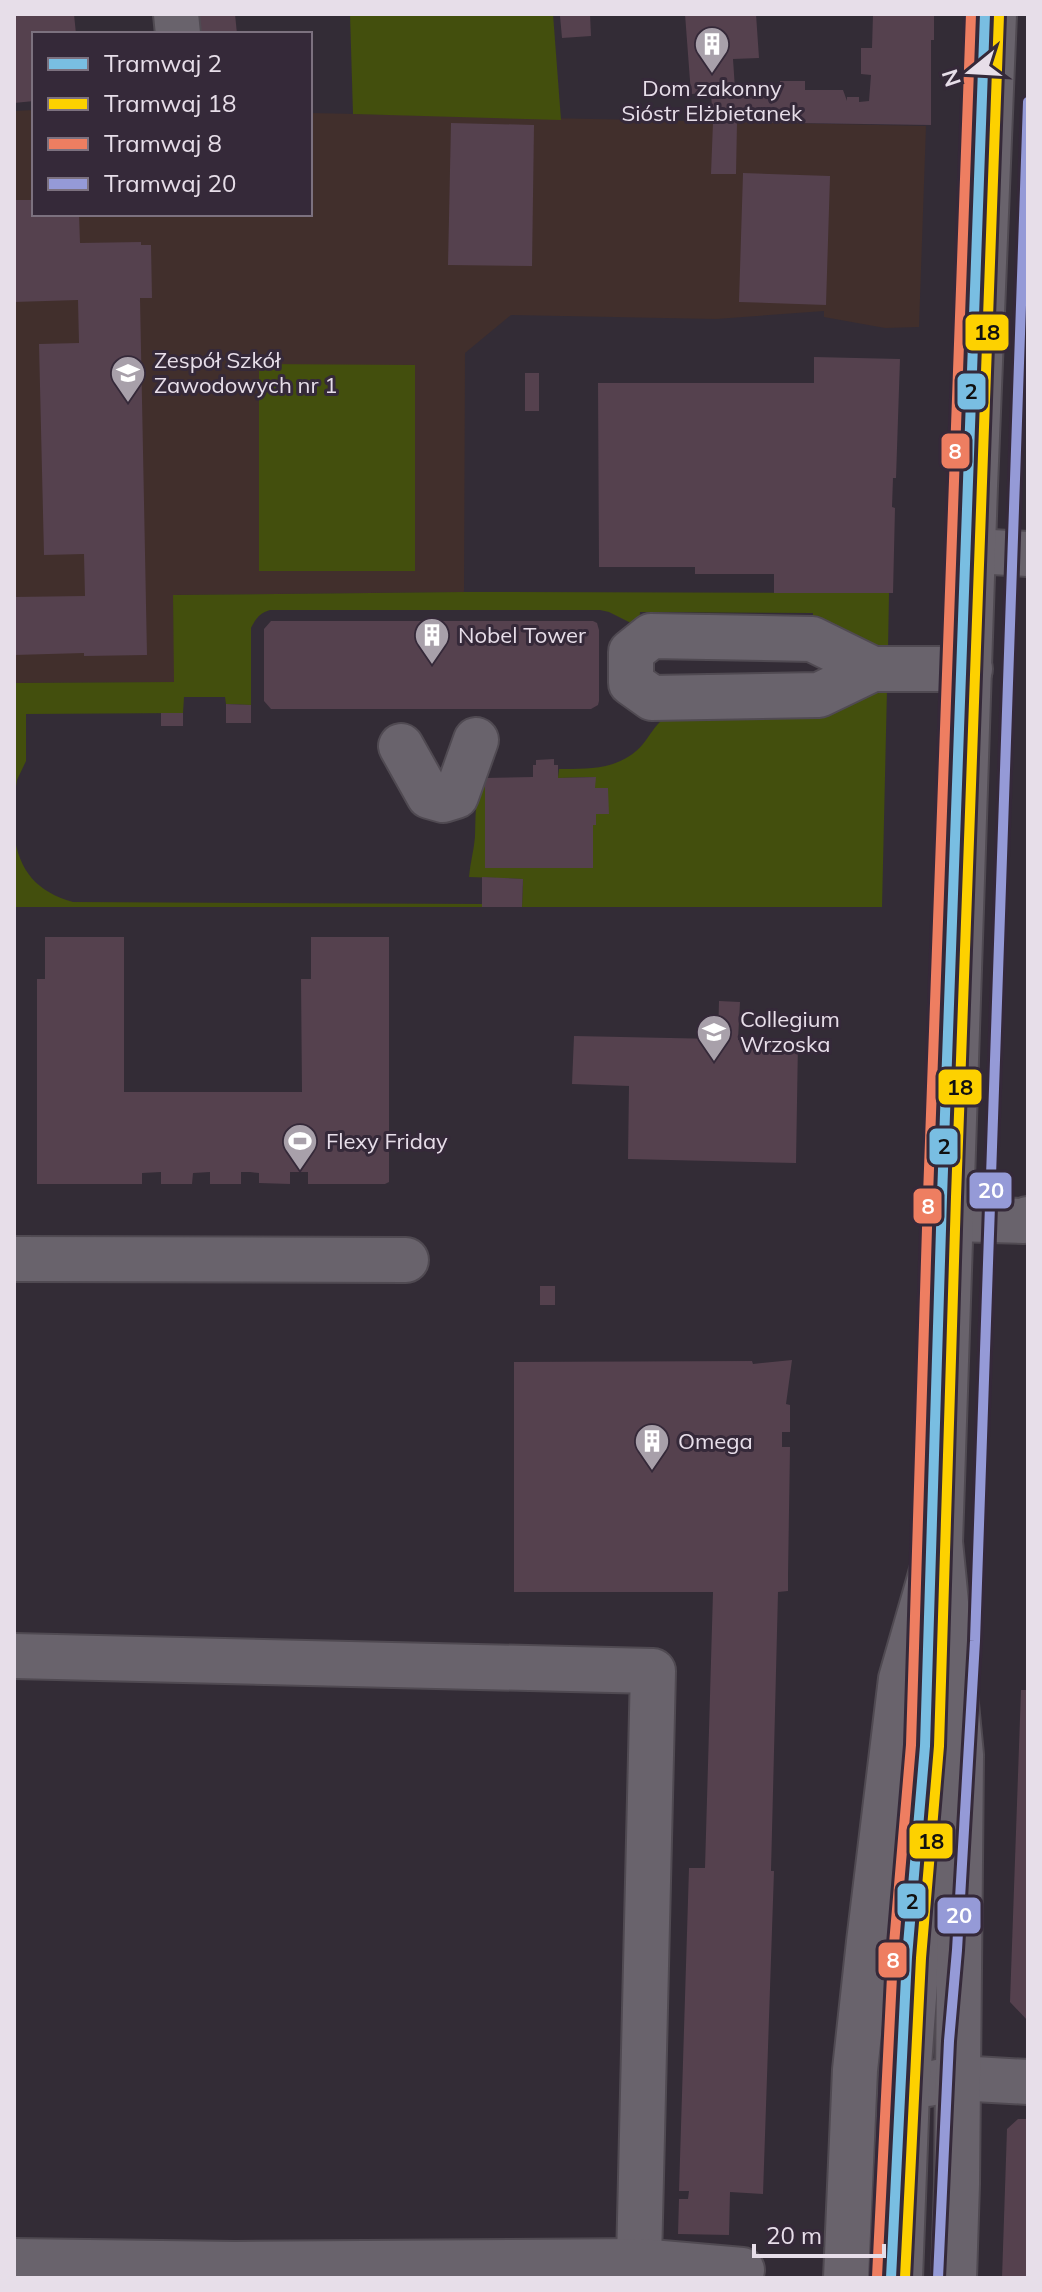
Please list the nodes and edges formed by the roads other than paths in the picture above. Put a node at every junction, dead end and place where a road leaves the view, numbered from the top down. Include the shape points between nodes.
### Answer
1 (994, 14) edge
2 (974, 551) junction
3 (1028, 554) edge
4 (873, 669) dead end
5 (970, 669) junction
6 (476, 740) dead end
7 (401, 746) dead end
8 (952, 1219) junction
9 (1027, 1222) edge
10 (14, 1259) edge
11 (406, 1260) dead end
12 (940, 1542) junction
13 (14, 1656) edge
14 (869, 1942) junction
15 (910, 2042) junction
16 (957, 2078) junction
17 (1028, 2082) edge
18 (907, 2091) junction
19 (850, 2154) junction
20 (14, 2261) edge
21 (639, 2261) junction
22 (742, 2270) dead end
23 (846, 2278) edge
24 (900, 2278) edge
25 (954, 2278) edge

1 - 2 street
2 - 3 street
2 - 5 street
4 - 5 street
5 - 8 street
6 - 7 street via 456,796 443,800 429,796
8 - 9 street
8 - 12 street
10 - 11 street
12 - 14 street via 901,1679
12 - 15 street via 929,1798
12 - 16 street via 961,1755
13 - 21 street via 653,1671
14 - 15 street
14 - 19 street
15 - 16 street via 934,2069
15 - 18 street
16 - 17 street
16 - 18 street
16 - 25 street
18 - 19 street via 872,2114 858,2131
18 - 24 street
19 - 23 street
20 - 21 street
21 - 22 street

